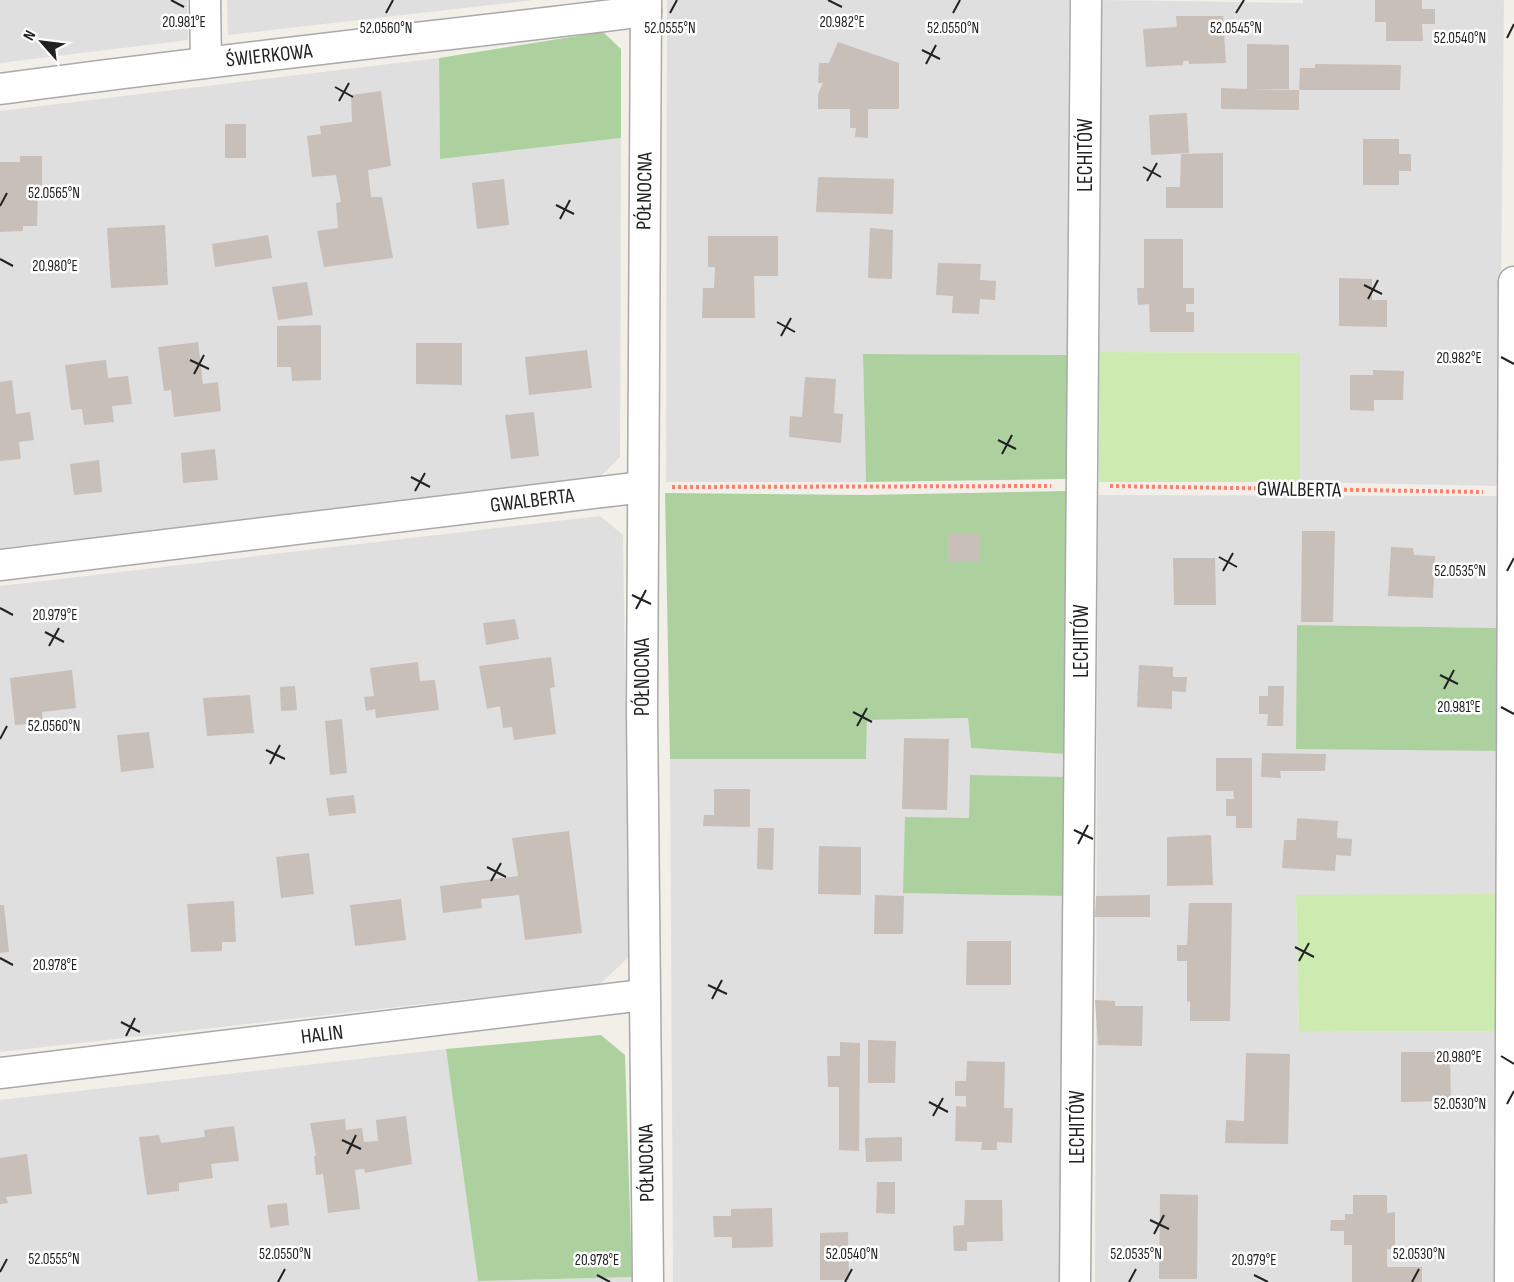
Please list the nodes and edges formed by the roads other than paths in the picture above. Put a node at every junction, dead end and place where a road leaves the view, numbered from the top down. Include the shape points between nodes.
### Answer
1 (205, 0) edge
2 (1086, 0) edge
3 (646, 6) edge
4 (206, 61) junction
5 (0, 89) edge
6 (1514, 282) edge
7 (643, 487) junction
8 (0, 565) edge
9 (644, 995) junction
10 (0, 1073) edge
11 (648, 1282) edge
12 (1075, 1282) edge
13 (1510, 1282) edge

1 - 4 street
2 - 12 street, LECHITÓW
3 - 4 street, ŚWIERKOWA via 401,42
3 - 7 street, PÓŁNOCNA
4 - 5 street, ŚWIERKOWA
6 - 13 street
7 - 8 street, GWALBERTA
7 - 9 street, PÓŁNOCNA
9 - 10 street, HALIN
9 - 11 street, PÓŁNOCNA

